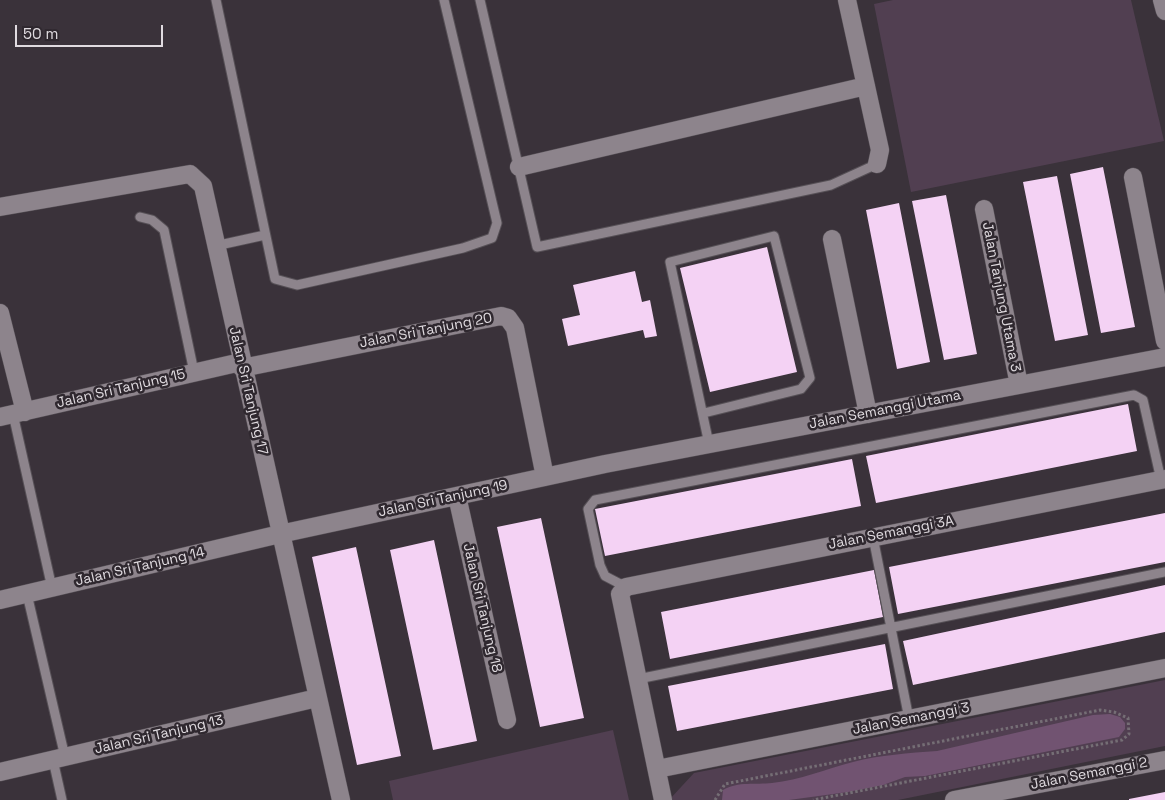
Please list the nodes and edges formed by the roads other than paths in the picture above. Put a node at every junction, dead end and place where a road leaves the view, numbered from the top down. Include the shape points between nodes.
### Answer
1 (216, 0) edge
2 (444, 0) edge
3 (480, 0) edge
4 (847, 0) edge
5 (1162, 0) edge
6 (1165, 11) edge
7 (866, 86) junction
8 (877, 164) joint
9 (519, 167) junction
10 (1133, 178) dead end
11 (0, 207) edge
12 (984, 209) dead end
13 (140, 217) dead end
14 (265, 235) junction
15 (832, 239) dead end
16 (216, 246) junction
17 (0, 313) edge
18 (1165, 341) edge
19 (1165, 357) edge
20 (242, 365) junction
21 (194, 372) junction
22 (1019, 385) junction
23 (704, 413) junction
24 (12, 414) edge
25 (868, 414) junction
26 (709, 444) junction
27 (605, 464) joint
28 (545, 477) junction
29 (1163, 479) edge
30 (457, 496) junction
31 (280, 534) junction
32 (873, 537) junction
33 (1165, 572) edge
34 (52, 588) junction
35 (623, 590) junction
36 (27, 594) junction
37 (0, 600) edge
38 (890, 628) junction
39 (1165, 668) edge
40 (638, 679) junction
41 (317, 698) junction
42 (909, 719) junction
43 (507, 720) dead end
44 (59, 758) junction
45 (1165, 760) edge
46 (657, 769) junction
47 (0, 772) edge
48 (62, 800) edge
49 (341, 800) edge
50 (663, 800) edge
51 (954, 800) edge

1 - 14 lane
2 - 14 lane via 497,223 492,238 464,248 297,285 275,278
3 - 9 lane
4 - 7 street
5 - 6 street
7 - 8 street via 880,150
7 - 9 street
8 - 9 lane via 831,185 537,247
10 - 18 street
11 - 16 street, Jalan Sri Tanjung 17 via 190,174 202,186
12 - 22 street, Jalan Tanjung Utama 3
13 - 21 lane via 152,220 164,230
14 - 16 lane
15 - 25 street
16 - 20 street, Jalan Sri Tanjung 17
17 - 24 street
19 - 22 street, Jalan Semanggi Utama
20 - 21 street, Jalan Sri Tanjung 15
20 - 28 street, Jalan Sri Tanjung 20 via 501,316 508,318 515,328
20 - 31 street, Jalan Sri Tanjung 17
21 - 24 street, Jalan Sri Tanjung 15
22 - 25 street, Jalan Semanggi Utama
23 - 23 lane via 670,262 774,236 810,378 801,388
23 - 26 lane
24 - 34 lane
25 - 26 street, Jalan Semanggi Utama
26 - 27 street, Jalan Semanggi Utama
27 - 28 street, Jalan Sri Tanjung 19
28 - 30 street, Jalan Sri Tanjung 19
29 - 32 street, Jalan Semanggi 3A
29 - 35 lane via 1143,400 1134,395 595,500 588,509 600,565 605,576
30 - 31 street, Jalan Sri Tanjung 19
30 - 43 street, Jalan Sri Tanjung 18
31 - 34 street, Jalan Sri Tanjung 14
31 - 41 street, Jalan Sri Tanjung 17
32 - 35 street, Jalan Semanggi 3A
32 - 38 lane
33 - 38 lane
34 - 36 street, Jalan Sri Tanjung 14
35 - 40 street
36 - 37 street, Jalan Sri Tanjung 14
36 - 44 lane
38 - 40 lane
38 - 42 lane
39 - 42 street, Jalan Semanggi 3
40 - 46 street
41 - 44 street, Jalan Sri Tanjung 13
41 - 49 street, Jalan Sri Tanjung 17
42 - 46 street, Jalan Semanggi 3
44 - 47 street, Jalan Sri Tanjung 13
44 - 48 lane
45 - 51 street, Jalan Semanggi 2
46 - 50 street

